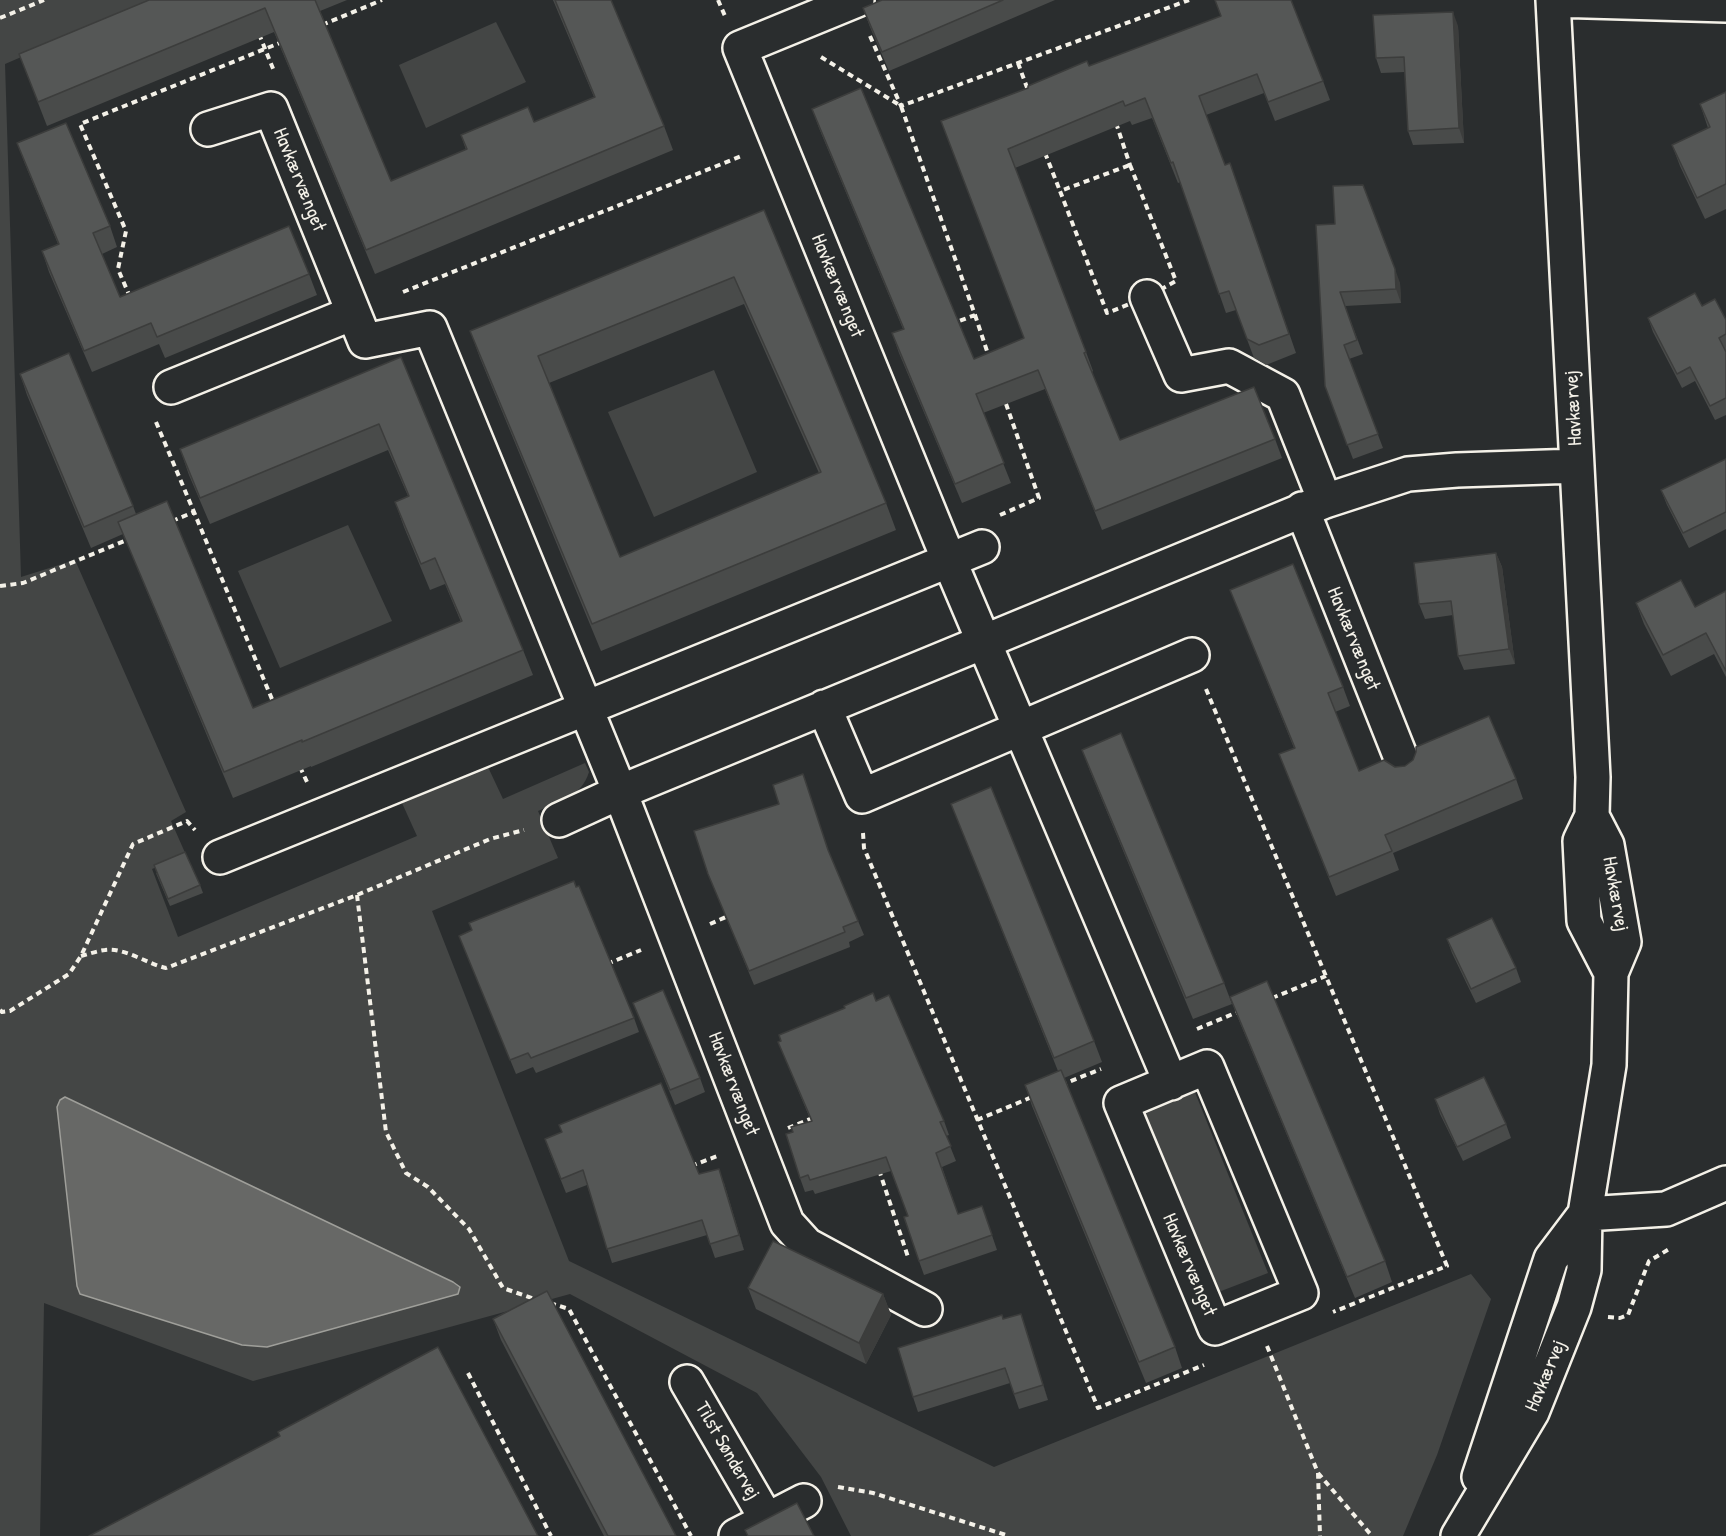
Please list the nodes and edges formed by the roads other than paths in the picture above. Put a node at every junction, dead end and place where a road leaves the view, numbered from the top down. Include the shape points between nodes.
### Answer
1 (856, 0) edge
2 (1553, 0) edge
3 (1683, 2) edge
4 (1726, 5) edge
5 (793, 18) edge
6 (208, 129) dead end
7 (1147, 297) road end
8 (353, 313) junction
9 (171, 387) dead end
10 (1577, 466) junction
11 (1314, 505) junction
12 (982, 547) dead end
13 (949, 559) junction
14 (984, 640) junction
15 (1192, 655) dead end
16 (824, 707) junction
17 (585, 708) junction
18 (1021, 728) junction
19 (1405, 768) edge
20 (620, 792) junction
21 (559, 820) road end
22 (220, 857) road end
23 (1171, 1083) junction
24 (1726, 1183) edge
25 (1585, 1214) junction
26 (925, 1309) road end
27 (687, 1382) dead end
28 (804, 1501) road end
29 (767, 1520) junction
30 (1461, 1530) edge
31 (736, 1536) edge

1 - 5 street, Havkærvænget
2 - 3 street
2 - 10 street, Havkærvej
3 - 4 street
5 - 13 street, Havkærvænget via 740,48
6 - 8 street, Havkærvænget via 271,109
7 - 11 street, Havkærvænget via 1181,375 1229,366 1283,395
8 - 9 street
8 - 17 street, Havkærvænget via 364,341 430,328
10 - 11 street via 1408,474
10 - 25 street, Havkærvej via 1592,816 1607,845 1624,942 1611,973 1609,1065
11 - 14 street
11 - 19 street, Havkærvænget
12 - 13 street
13 - 14 street, Havkærvænget
13 - 17 street
14 - 16 street
14 - 18 street, Havkærvænget
15 - 18 street
16 - 18 street via 862,796
16 - 20 street
17 - 20 street, Havkærvænget
17 - 22 street
18 - 23 street, Havkærvænget
20 - 21 street
20 - 26 street, Havkærvænget via 787,1223 807,1245
23 - 23 street, Havkærvænget via 1207,1067 1301,1293 1215,1328 1122,1103
24 - 25 street via 1666,1209
25 - 30 street, Havkærvej via 1551,1259
25 - 30 street, Havkærvej via 1584,1270 1574,1307 1533,1412
27 - 29 street, Tilst Søndervej
28 - 29 street, Tilst Søndervej
29 - 31 street, Tilst Søndervej

